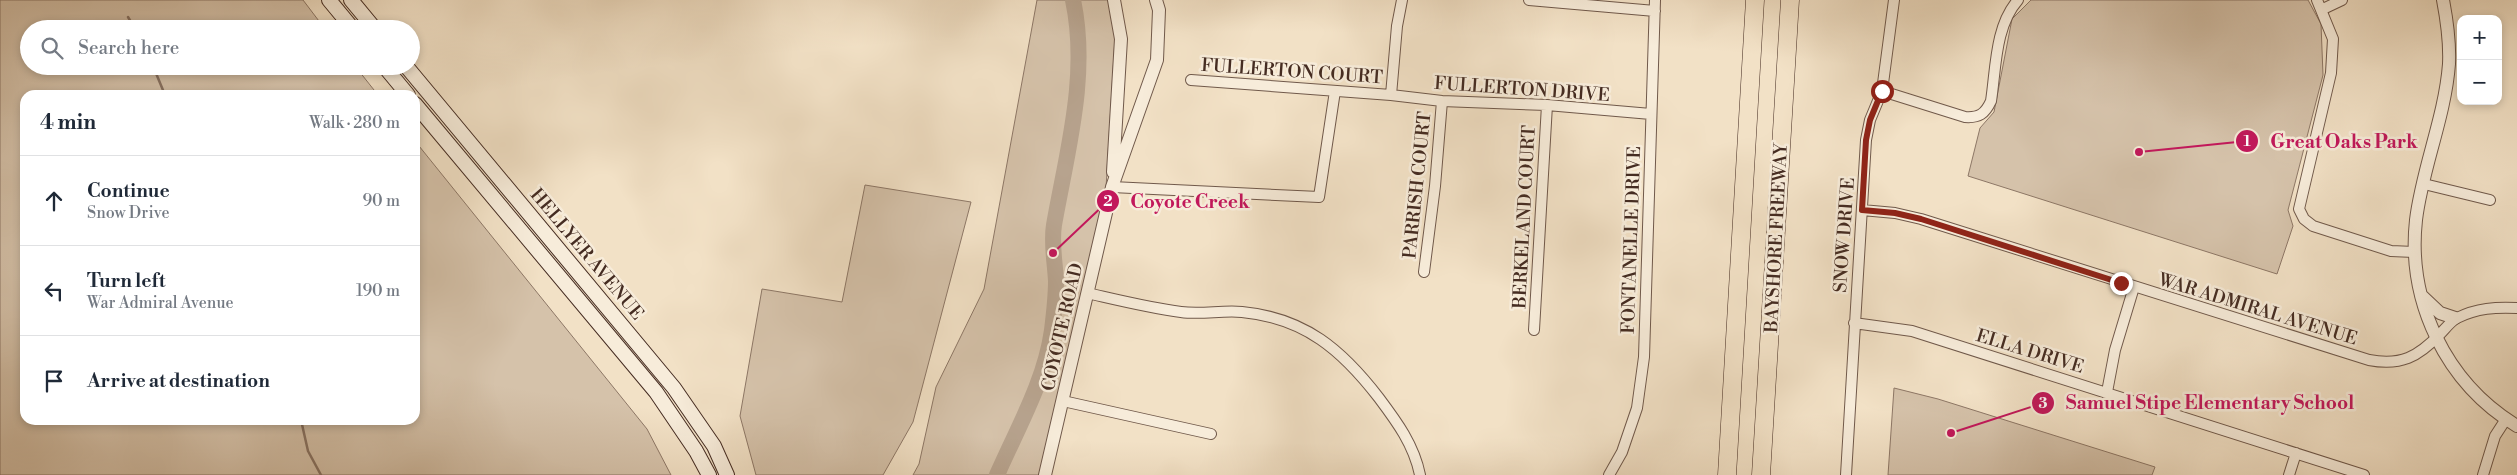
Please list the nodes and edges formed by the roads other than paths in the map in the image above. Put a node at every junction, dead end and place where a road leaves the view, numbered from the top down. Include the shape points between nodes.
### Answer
1 (329, 0) edge
2 (351, 0) edge
3 (1114, 0) edge
4 (1156, 0) edge
5 (1402, 0) edge
6 (1529, 0) edge
7 (1755, 0) edge
8 (1790, 0) edge
9 (1894, 0) edge
10 (2018, 0) edge
11 (2342, 0) edge
12 (2443, 0) edge
13 (1655, 5) edge
14 (2320, 5) edge
15 (346, 20) edge
16 (368, 20) edge
17 (391, 75) edge
18 (414, 75) edge
19 (1190, 80) dead end
20 (404, 90) edge
21 (1335, 91) junction
22 (1882, 91) junction
23 (1391, 95) junction
24 (1442, 101) junction
25 (1547, 105) junction
26 (420, 110) edge
27 (1651, 114) junction
28 (2424, 184) junction
29 (1112, 187) junction
30 (2490, 200) dead end
31 (522, 205) junction
32 (1862, 210) junction
33 (509, 217) junction
34 (2414, 252) junction
35 (1424, 272) dead end
36 (2134, 287) junction
37 (1087, 293) junction
38 (2422, 296) junction
39 (2517, 308) edge
40 (2455, 318) junction
41 (1854, 323) junction
42 (1534, 330) dead end
43 (2436, 339) junction
44 (2106, 392) junction
45 (1062, 401) junction
46 (2512, 423) edge
47 (1211, 434) dead end
48 (2296, 453) junction
49 (709, 475) edge
50 (727, 475) edge
51 (1045, 475) edge
52 (1420, 475) edge
53 (1609, 475) edge
54 (1727, 475) edge
55 (1761, 475) edge
56 (1846, 475) edge
57 (2289, 475) edge
58 (2364, 475) edge
59 (2483, 475) edge

1 - 15 main road
2 - 16 main road
3 - 29 street, COYOTE ROAD via 1121,39
4 - 29 street, COYOTE ROAD via 1159,10 1158,60
5 - 23 street
6 - 13 street
7 - 54 highway, BAYSHORE FREEWAY
8 - 55 highway, BAYSHORE FREEWAY
9 - 22 street, SNOW DRIVE
10 - 22 street via 2004,20 1991,101 1987,111 1977,118 1964,117
11 - 14 street
12 - 28 street via 2449,64
13 - 27 street, FONTANELLE DRIVE
14 - 34 street via 2333,39 2331,73 2300,209 2312,226 2391,252
17 - 20 main road
18 - 31 main road, HELLYER AVENUE
19 - 21 street, FULLERTON COURT
21 - 23 street, FULLERTON COURT
21 - 29 street via 1319,197
22 - 32 street, SNOW DRIVE via 1866,140
23 - 24 street, FULLERTON DRIVE
24 - 25 street, FULLERTON DRIVE
24 - 35 street, PARRISH COURT
25 - 27 street, FULLERTON DRIVE
25 - 42 street, BERKELAND COURT
26 - 33 main road, HELLYER AVENUE
27 - 53 street, FONTANELLE DRIVE via 1644,357 1638,408 1622,452
28 - 30 street
28 - 34 street via 2416,218
29 - 37 street, COYOTE ROAD
31 - 33 main road
31 - 50 main road, HELLYER AVENUE via 679,395 714,446
32 - 36 street, WAR ADMIRAL AVENUE via 1921,219
32 - 41 street, SNOW DRIVE
33 - 49 main road, HELLYER AVENUE via 656,392
34 - 38 street
36 - 43 street, WAR ADMIRAL AVENUE via 2385,363 2399,362 2423,352
36 - 44 street
37 - 45 street, COYOTE ROAD
37 - 52 street via 1180,312 1242,312 1284,321 1314,334 1342,354 1378,397 1405,435
38 - 40 street via 2440,313
38 - 43 street
39 - 40 street, WAR ADMIRAL AVENUE via 2491,306
40 - 43 street, WAR ADMIRAL AVENUE
41 - 44 street, ELLA DRIVE via 1912,331
41 - 56 street, SNOW DRIVE
43 - 46 street via 2461,379 2479,398
44 - 48 street, ELLA DRIVE
45 - 47 street
45 - 51 street, COYOTE ROAD
46 - 59 street via 2495,436
48 - 57 street
48 - 58 street, ELLA DRIVE

